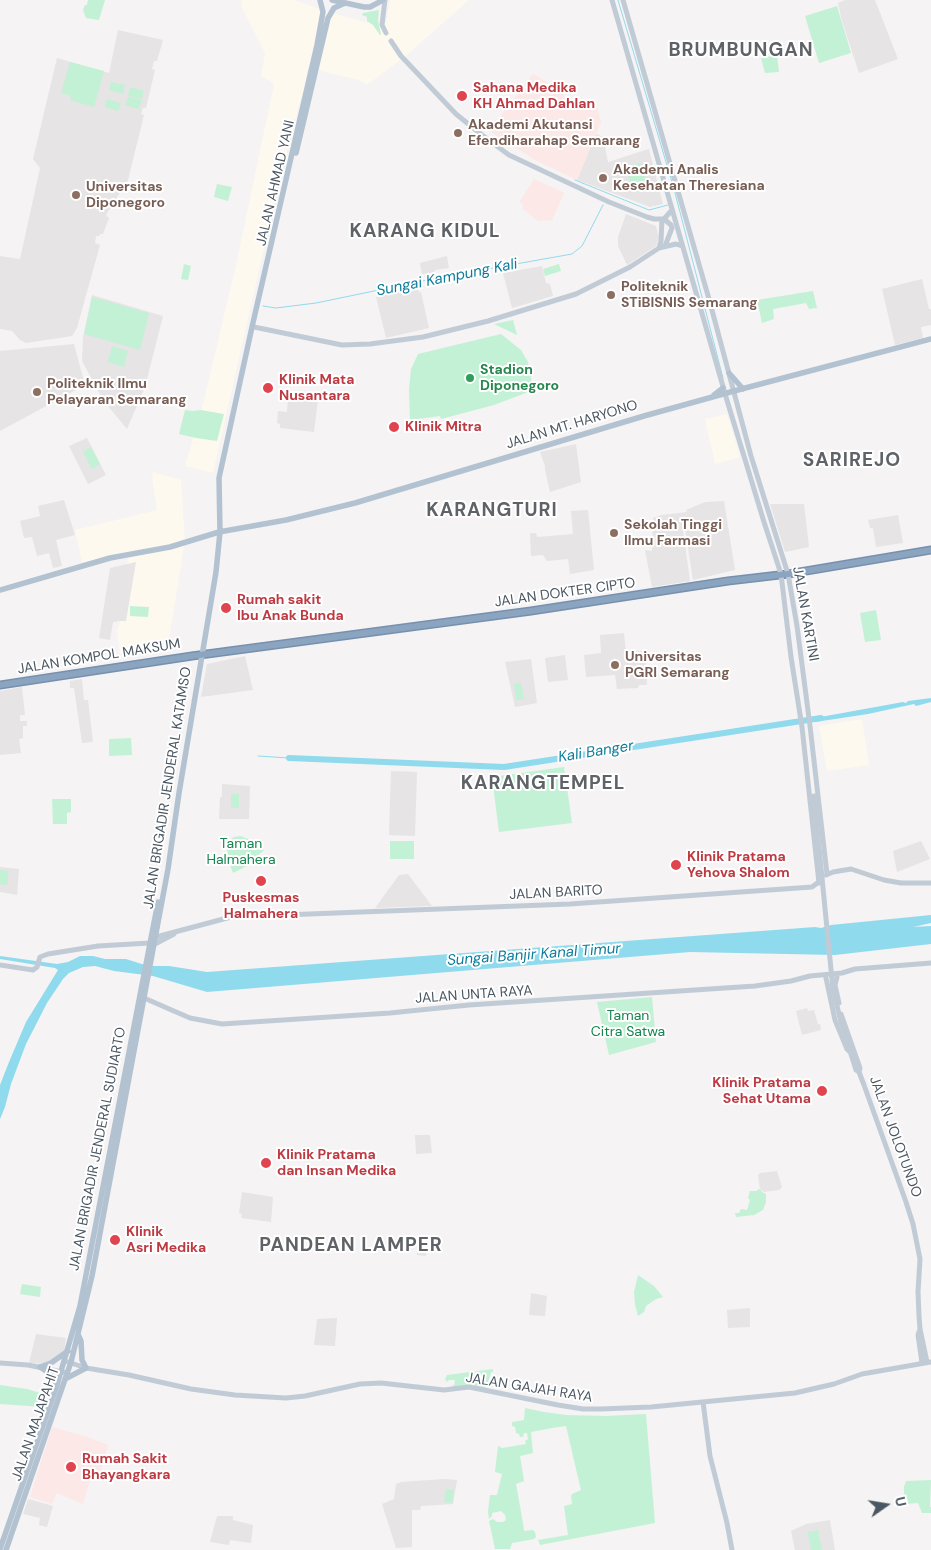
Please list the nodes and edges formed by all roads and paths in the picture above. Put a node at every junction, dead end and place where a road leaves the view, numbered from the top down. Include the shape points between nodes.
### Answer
1 (320, 0) edge
2 (332, 0) edge
3 (384, 0) edge
4 (612, 0) edge
5 (623, 0) edge
6 (345, 3) junction
7 (386, 33) dead end
8 (391, 41) dead end
9 (672, 210) junction
10 (663, 219) junction
11 (674, 228) junction
12 (682, 246) junction
13 (662, 247) junction
14 (252, 330) junction
15 (931, 339) edge
16 (729, 373) junction
17 (743, 388) junction
18 (724, 390) junction
19 (734, 391) junction
20 (219, 480) joint
21 (220, 532) junction
22 (931, 550) edge
23 (785, 574) junction
24 (0, 590) edge
25 (202, 656) junction
26 (0, 685) edge
27 (817, 788) junction
28 (809, 789) junction
29 (814, 795) junction
30 (174, 826) junction
31 (827, 874) junction
32 (819, 883) junction
33 (931, 884) edge
34 (158, 927) junction
35 (176, 932) junction
36 (164, 934) junction
37 (156, 937) junction
38 (152, 943) junction
39 (151, 951) joint
40 (931, 963) edge
41 (0, 965) edge
42 (839, 975) junction
43 (824, 976) junction
44 (144, 989) junction
45 (144, 998) junction
46 (851, 1050) junction
47 (106, 1191) junction
48 (78, 1334) junction
49 (68, 1351) junction
50 (68, 1362) junction
51 (927, 1362) edge
52 (0, 1363) edge
53 (40, 1367) junction
54 (86, 1368) junction
55 (65, 1375) junction
56 (57, 1386) junction
57 (703, 1402) junction
58 (36, 1456) junction
59 (0, 1549) edge
60 (6, 1550) edge
61 (732, 1550) edge

1 - 14 main road, JALAN AHMAD YANI via 323,12 317,45
2 - 6 main road
3 - 6 main road via 370,6
3 - 7 main road via 382,25
4 - 9 main road, JALAN KARTINI
5 - 16 main road, JALAN KARTINI
6 - 14 main road, JALAN AHMAD YANI via 337,5 328,18
8 - 10 main road via 401,56 456,114 509,155 609,202 647,217
9 - 10 main road
9 - 11 main road, JALAN KARTINI
10 - 11 main road
10 - 13 main road
11 - 12 main road, JALAN KARTINI
11 - 13 main road
12 - 13 main road
12 - 18 main road, JALAN KARTINI
13 - 14 main road via 576,294 488,322 423,336 342,345
14 - 20 main road, JALAN AHMAD YANI
15 - 17 main road
16 - 17 main road
16 - 19 main road, JALAN KARTINI
17 - 19 main road
18 - 19 main road
18 - 21 main road, JALAN MT. HARYONO via 710,398 356,503
18 - 23 main road, JALAN KARTINI via 764,522
19 - 23 main road, JALAN KARTINI
20 - 21 main road, JALAN BRIGADIR JENDERAL KATAMSO
21 - 24 main road, JALAN MT. HARYONO via 183,544 110,558
21 - 25 main road, JALAN BRIGADIR JENDERAL KATAMSO
22 - 23 highway, JALAN DOKTER CIPTO
23 - 25 highway, JALAN DOKTER CIPTO
23 - 27 main road, JALAN KARTINI via 797,626
23 - 28 main road, JALAN KARTINI via 791,657
25 - 26 highway, JALAN KOMPOL MAKSUM
25 - 30 main road, JALAN BRIGADIR JENDERAL KATAMSO
27 - 29 main road, JALAN KARTINI
27 - 31 main road, JALAN KARTINI
28 - 29 main road
28 - 32 main road, JALAN KARTINI
29 - 46 main road, JALAN KARTINI, bridge via 833,990
30 - 34 main road, JALAN BRIGADIR JENDERAL KATAMSO
30 - 38 main road, JALAN BRIGADIR JENDERAL KATAMSO
31 - 32 main road
31 - 33 main road via 851,869 884,880
32 - 35 main road, JALAN BARITO via 570,904 231,917
34 - 36 main road
34 - 37 main road, JALAN BRIGADIR JENDERAL KATAMSO
35 - 36 main road
35 - 38 main road
36 - 37 main road
37 - 38 main road, JALAN BRIGADIR JENDERAL KATAMSO
38 - 39 main road, JALAN BRIGADIR JENDERAL KATAMSO
38 - 41 main road via 43,955 34,970
39 - 44 main road, JALAN BRIGADIR JENDERAL SUDIARTO
40 - 42 main road, JALAN UNTA RAYA via 855,970
42 - 43 main road, JALAN UNTA RAYA
42 - 46 main road via 836,986 838,1000
43 - 45 main road, JALAN UNTA RAYA via 755,986 222,1024 190,1018
43 - 46 main road via 835,1020 847,1049
44 - 45 main road, JALAN BRIGADIR JENDERAL SUDIARTO
44 - 47 main road, JALAN BRIGADIR JENDERAL SUDIARTO
45 - 47 main road, JALAN BRIGADIR JENDERAL SUDIARTO
46 - 51 main road, JALAN JOLOTUNDO via 913,1224 920,1259 918,1335
47 - 48 main road, JALAN BRIGADIR JENDERAL SUDIARTO via 92,1276
47 - 49 main road, JALAN BRIGADIR JENDERAL SUDIARTO
48 - 50 main road, JALAN MAJAPAHIT
48 - 54 main road
49 - 50 main road, JALAN MAJAPAHIT
49 - 53 main road
50 - 54 main road, JALAN GAJAH RAYA
50 - 55 main road, JALAN MAJAPAHIT
51 - 57 main road, JALAN GAJAH RAYA via 862,1374 808,1391
52 - 53 main road
53 - 55 main road
53 - 56 main road via 52,1375
54 - 55 main road
54 - 57 main road, JALAN GAJAH RAYA via 209,1392 278,1398 382,1383 444,1390 469,1387 590,1409 651,1408
55 - 56 main road, JALAN MAJAPAHIT
55 - 58 main road, JALAN MAJAPAHIT
56 - 58 main road, JALAN MAJAPAHIT
57 - 61 main road via 710,1456
58 - 59 main road, JALAN MAJAPAHIT
58 - 60 main road, JALAN MAJAPAHIT

